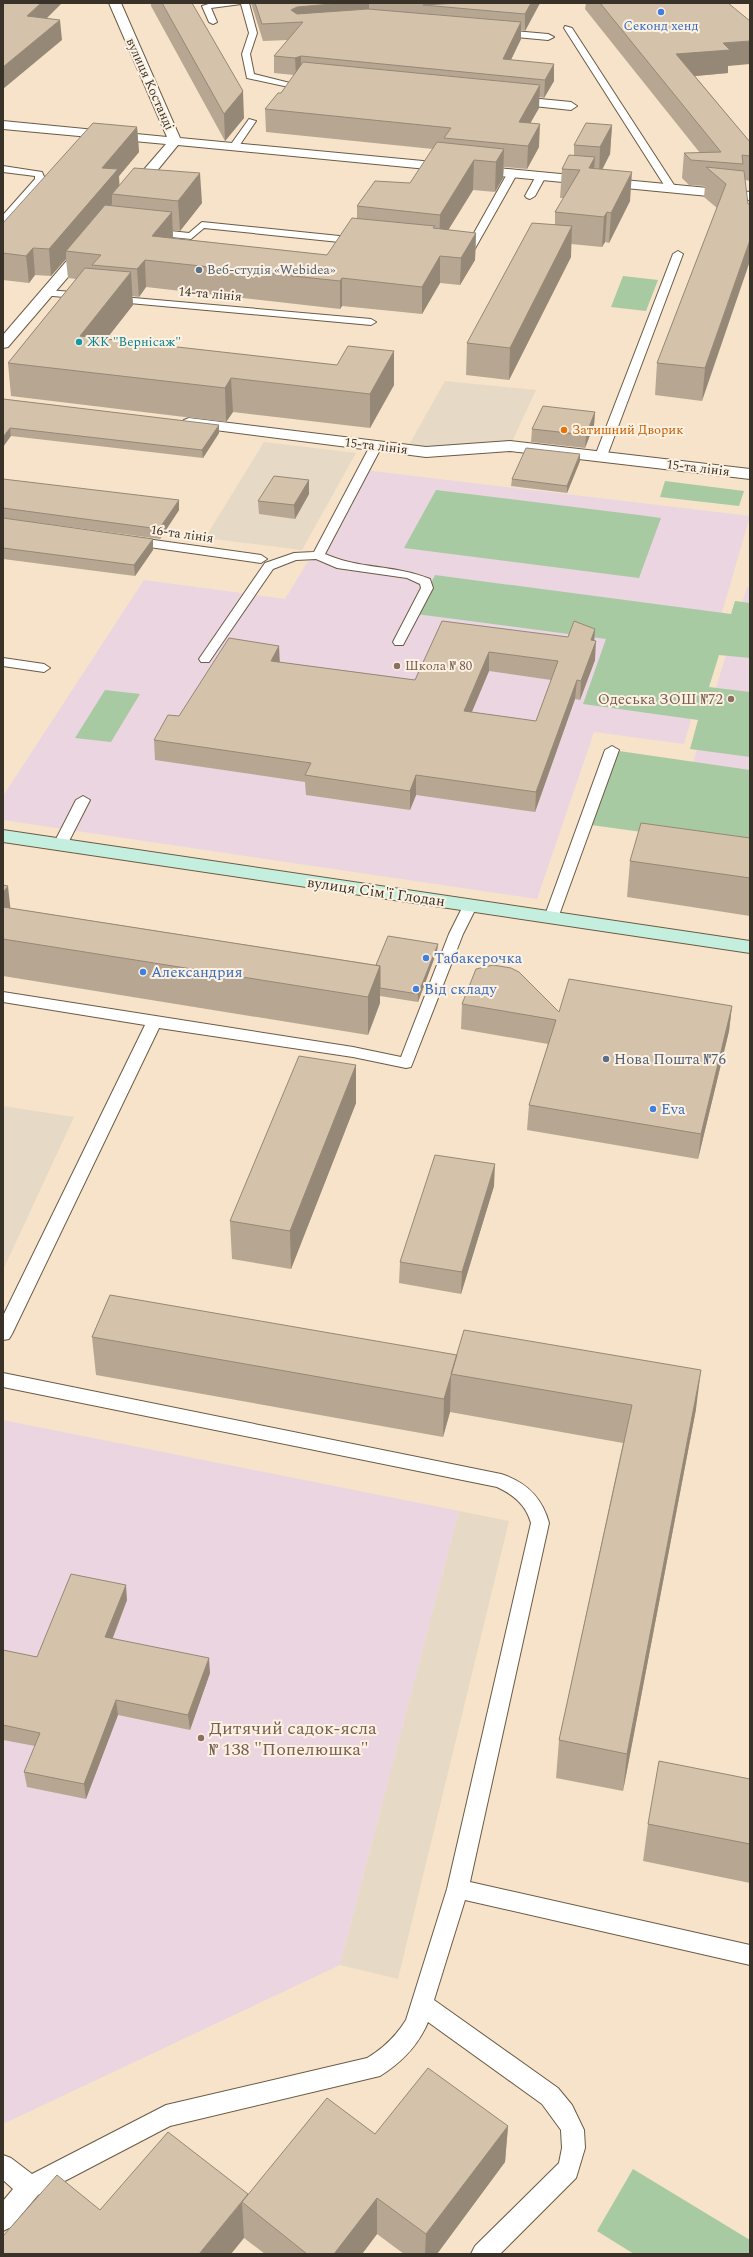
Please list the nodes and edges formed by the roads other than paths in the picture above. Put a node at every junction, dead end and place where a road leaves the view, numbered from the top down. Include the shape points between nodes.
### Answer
1 (115, 3) edge
2 (238, 3) edge
3 (245, 3) edge
4 (213, 22) dead end
5 (568, 28) dead end
6 (478, 31) edge
7 (548, 37) dead end
8 (301, 79) edge
9 (498, 99) edge
10 (571, 106) dead end
11 (252, 121) dead end
12 (3, 124) edge
13 (176, 141) junction
14 (234, 147) junction
15 (3, 169) edge
16 (512, 174) junction
17 (541, 176) junction
18 (671, 188) junction
19 (544, 193) dead end
20 (750, 196) edge
21 (122, 204) edge
22 (3, 221) edge
23 (140, 231) edge
24 (95, 237) edge
25 (366, 242) edge
26 (452, 250) edge
27 (678, 254) dead end
28 (46, 293) junction
29 (371, 322) dead end
30 (3, 344) edge
31 (175, 422) edge
32 (376, 446) junction
33 (601, 456) junction
34 (750, 474) edge
35 (120, 539) edge
36 (318, 556) junction
37 (261, 559) dead end
38 (400, 642) dead end
39 (205, 659) dead end
40 (3, 662) edge
41 (44, 668) dead end
42 (612, 750) dead end
43 (83, 800) dead end
44 (3, 836) edge
45 (60, 845) junction
46 (470, 906) junction
47 (551, 918) junction
48 (750, 947) edge
49 (3, 997) edge
50 (154, 1022) junction
51 (3, 1334) edge
52 (3, 1380) edge
53 (458, 1889) junction
54 (750, 1955) edge
55 (421, 2004) junction
56 (3, 2166) edge
57 (30, 2187) junction
58 (3, 2219) edge
59 (483, 2254) edge

1 - 13 street, вулиця Костанді
2 - 4 lane via 206,6
3 - 8 lane via 253,33 246,54 250,76 293,90
5 - 18 lane
6 - 7 street
9 - 10 street
11 - 14 lane
12 - 13 street
13 - 14 street
13 - 21 street, вулиця Костанді
14 - 16 street
15 - 22 lane via 39,174 40,179
16 - 17 street
16 - 26 lane via 468,252
17 - 18 street
17 - 19 lane via 531,194
18 - 20 street
23 - 25 lane via 191,236 202,225
24 - 28 street
27 - 33 lane
28 - 29 lane, 14-та лінія
28 - 30 street
31 - 32 street, 15-та лінія
32 - 33 street, 15-та лінія via 426,452 510,446
32 - 36 lane
33 - 34 street, 15-та лінія
35 - 37 lane, 16-та лінія
36 - 38 lane via 337,564 410,575 426,582 427,588
36 - 39 lane via 294,557 269,566
40 - 41 lane
42 - 47 lane
43 - 45 lane
44 - 45 street, вулиця Сім'ї Глодан
45 - 46 street, вулиця Сім'ї Глодан
46 - 47 street, вулиця Сім'ї Глодан
46 - 50 lane via 454,938 406,1063 353,1052
47 - 48 street, вулиця Сім'ї Глодан
49 - 50 lane
50 - 51 lane
52 - 53 lane via 501,1481 529,1497 537,1510 540,1523 538,1537
53 - 54 lane
53 - 55 lane
55 - 57 lane via 416,2023 406,2042 391,2057 372,2068 166,2116
55 - 59 lane via 550,2096 562,2108 575,2138 574,2155 568,2170
56 - 57 lane
57 - 58 lane

